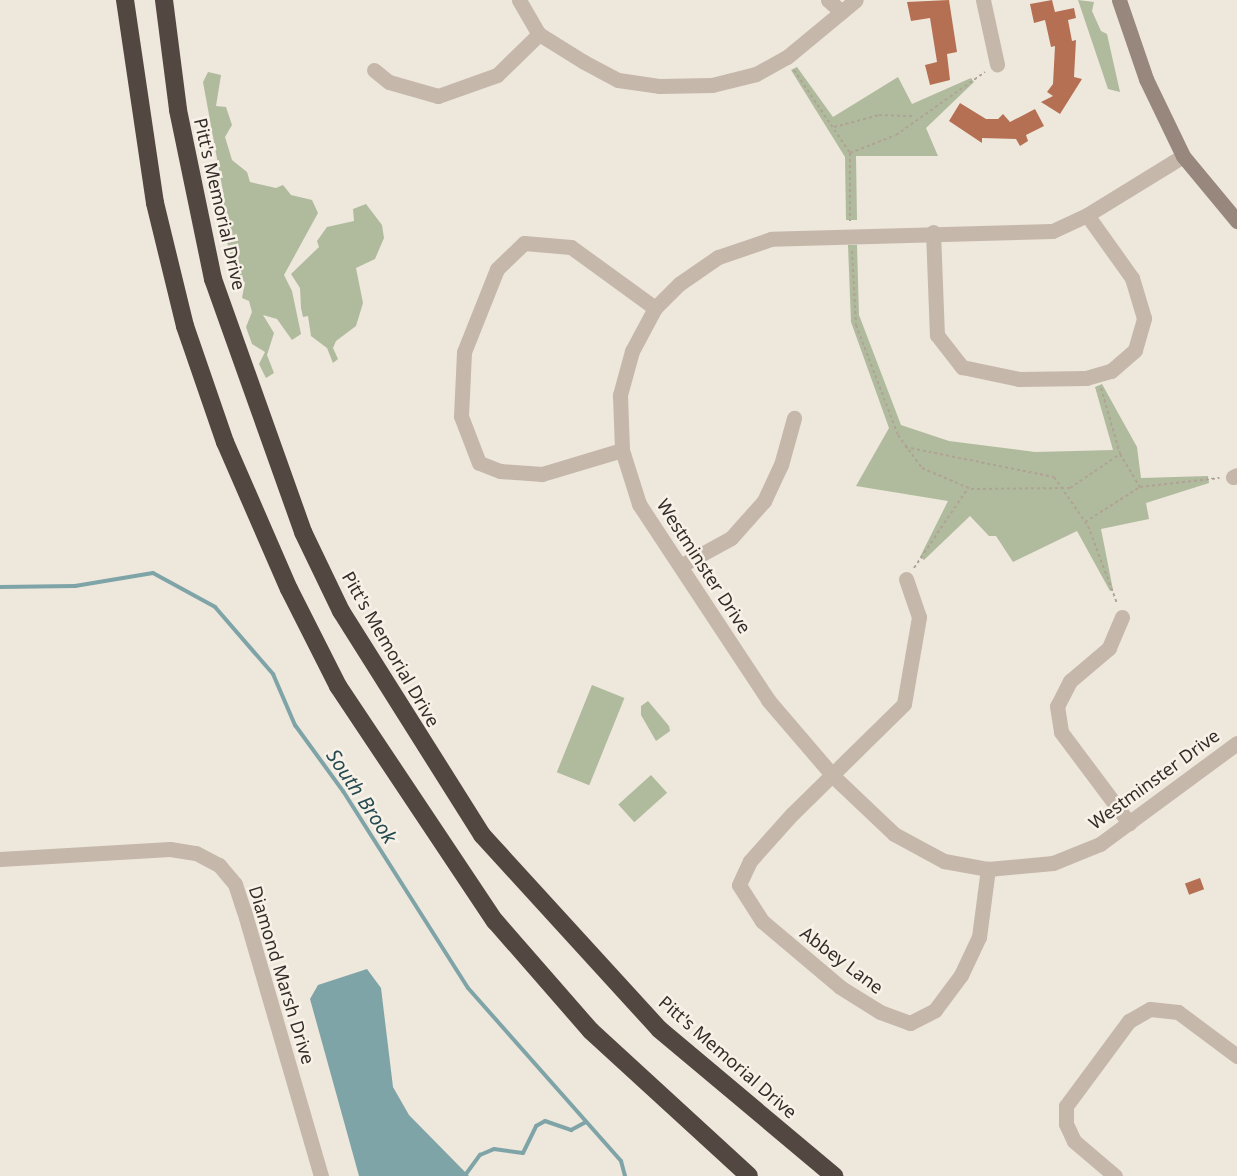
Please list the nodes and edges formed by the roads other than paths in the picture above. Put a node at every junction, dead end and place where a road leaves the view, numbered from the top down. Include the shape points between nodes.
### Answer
1 (125, 0) edge
2 (164, 0) edge
3 (175, 0) edge
4 (519, 0) edge
5 (828, 0) edge
6 (856, 0) edge
7 (983, 0) edge
8 (1119, 0) edge
9 (842, 12) junction
10 (539, 34) junction
11 (997, 64) road end
12 (374, 70) dead end
13 (1182, 156) junction
14 (193, 182) junction
15 (1087, 215) junction
16 (1237, 221) edge
17 (933, 232) junction
18 (655, 308) junction
19 (795, 418) dead end
20 (622, 450) junction
21 (680, 566) junction
22 (906, 579) road end
23 (1122, 617) road end
24 (1237, 742) edge
25 (834, 777) junction
26 (1129, 823) junction
27 (0, 859) edge
28 (988, 869) junction
29 (1237, 1056) edge
30 (321, 1176) edge
31 (749, 1176) edge
32 (834, 1176) edge
33 (1115, 1176) edge

1 - 31 highway via 155,203 185,326 225,442 289,589 338,686 495,921 591,1031
2 - 14 highway, Pitt's Memorial Drive via 178,110
3 - 14 highway
4 - 10 street
5 - 9 street
6 - 9 street
7 - 11 street
8 - 13 main road via 1146,79
9 - 10 street via 787,57 756,74 712,85 659,86 618,80
10 - 12 street via 496,75 438,96 389,82
13 - 15 street, Westminster Drive
13 - 16 main road
14 - 32 highway, Pitt's Memorial Drive via 213,279 303,532 341,611 406,720 482,835 659,1029
15 - 17 street, Westminster Drive via 1052,231
15 - 17 street via 1132,278 1144,318 1135,350 1098,376 1019,379 962,367 936,335
17 - 18 street, Westminster Drive via 771,239 718,258 679,284
18 - 20 street, Westminster Drive via 632,351 620,395
18 - 20 street via 571,247 524,243 497,269 464,352 461,416 479,463 500,471 542,474
19 - 21 street via 781,465 764,501 731,538
20 - 21 street, Westminster Drive via 639,504
21 - 25 street, Westminster Drive via 768,700
22 - 25 street via 919,618 904,704
23 - 26 street via 1109,648 1070,681 1057,706 1061,732
24 - 26 street, Westminster Drive
25 - 28 street, Westminster Drive via 894,834 944,861
25 - 28 street, Abbey Lane via 750,861 739,885 762,921 840,987 880,1012 910,1023 935,1010 961,975 979,937
26 - 28 street, Westminster Drive via 1100,844 1053,863
27 - 30 street, Diamond Marsh Drive via 170,849 196,853 219,865 235,884 244,911
29 - 33 street via 1178,1012 1150,1009 1129,1021 1066,1106 1066,1124 1074,1141

